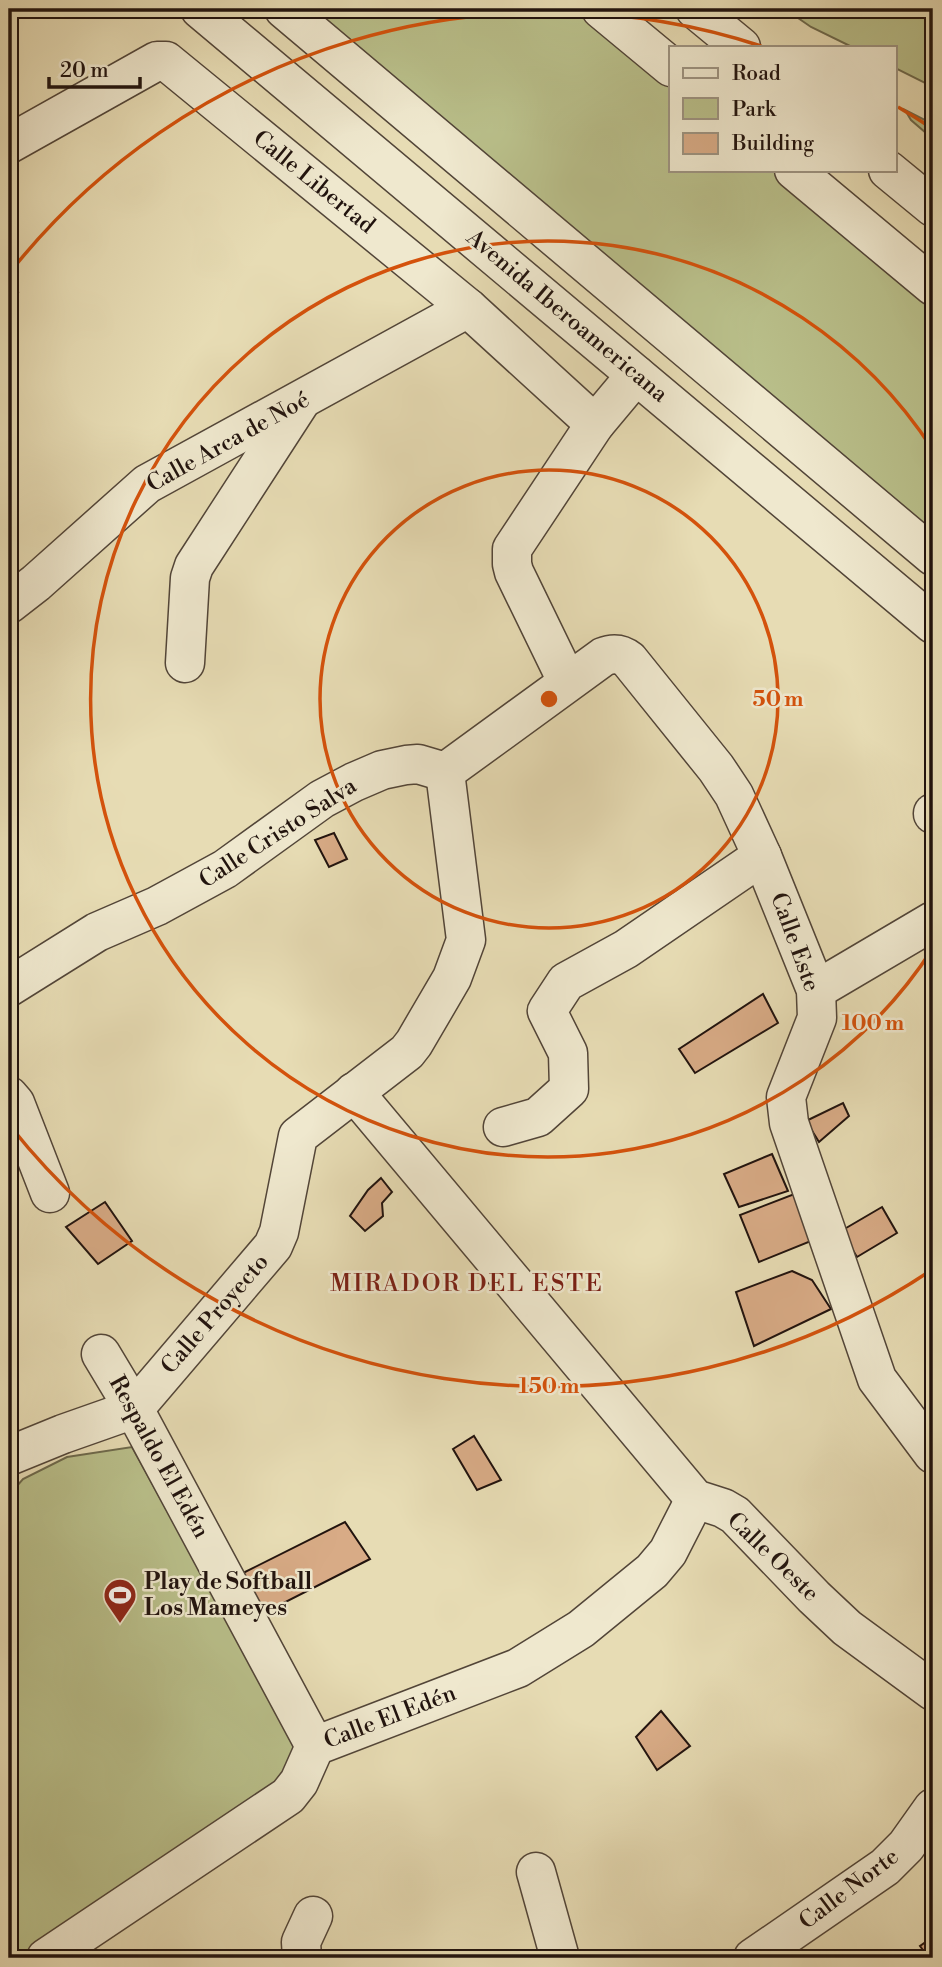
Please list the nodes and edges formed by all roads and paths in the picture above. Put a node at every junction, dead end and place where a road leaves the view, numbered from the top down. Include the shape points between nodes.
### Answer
1 (200, 9) edge
2 (284, 9) edge
3 (601, 9) edge
4 (695, 9) edge
5 (740, 46) edge
6 (669, 65) edge
7 (11, 139) edge
8 (796, 172) edge
9 (890, 172) edge
10 (933, 207) edge
11 (933, 286) edge
12 (468, 308) junction
13 (636, 374) junction
14 (300, 402) junction
15 (595, 424) junction
16 (933, 556) edge
17 (9, 604) edge
18 (933, 624) edge
19 (185, 663) dead end
20 (567, 681) junction
21 (445, 772) junction
22 (762, 856) junction
23 (933, 921) edge
24 (9, 987) edge
25 (816, 990) junction
26 (354, 1093) junction
27 (9, 1097) edge
28 (503, 1127) dead end
29 (50, 1193) dead end
30 (102, 1354) dead end
31 (134, 1409) junction
32 (10, 1452) edge
33 (933, 1454) edge
34 (695, 1499) junction
35 (933, 1691) edge
36 (315, 1746) junction
37 (933, 1808) edge
38 (536, 1872) dead end
39 (313, 1916) dead end
40 (46, 1958) edge
41 (302, 1958) edge
42 (561, 1958) edge
43 (753, 1958) edge

1 - 13 street, Avenida Iberoamericana
2 - 16 street
3 - 6 street
4 - 5 street
7 - 12 street, Calle Libertad via 164,60
8 - 11 street
9 - 10 street
12 - 14 street, Calle Arca de Noé
12 - 15 street, Calle Libertad
13 - 15 street
13 - 18 street, Avenida Iberoamericana
14 - 17 street, Calle Arca de Noé via 147,484
14 - 19 street via 192,570
15 - 20 street via 512,549 514,572
20 - 21 street
20 - 22 street, Calle Este via 603,657 615,653 629,660 716,768
21 - 24 street, Calle Cristo Salva via 406,765 354,782 216,874 97,932
21 - 26 street, Calle Proyecto via 466,933 464,948 411,1048
22 - 25 street, Calle Este
22 - 28 street via 626,949 566,982 547,1011 568,1053 569,1089 538,1117
23 - 25 street
25 - 33 street, Calle Este via 817,1018 786,1097 789,1123 877,1379
26 - 31 street, Calle Proyecto via 298,1136 273,1246
26 - 34 street
27 - 29 street
30 - 31 street, Respaldo El Edén
31 - 32 street, Calle Proyecto
31 - 36 street, Respaldo El Edén
34 - 35 street, Calle Oeste via 736,1515 847,1628
34 - 36 street, Calle El Edén via 668,1552 652,1571 581,1629 518,1668
36 - 40 street, Calle El Edén via 288,1796
37 - 43 street, Calle Norte via 885,1867
38 - 42 street
39 - 41 street via 301,1942

